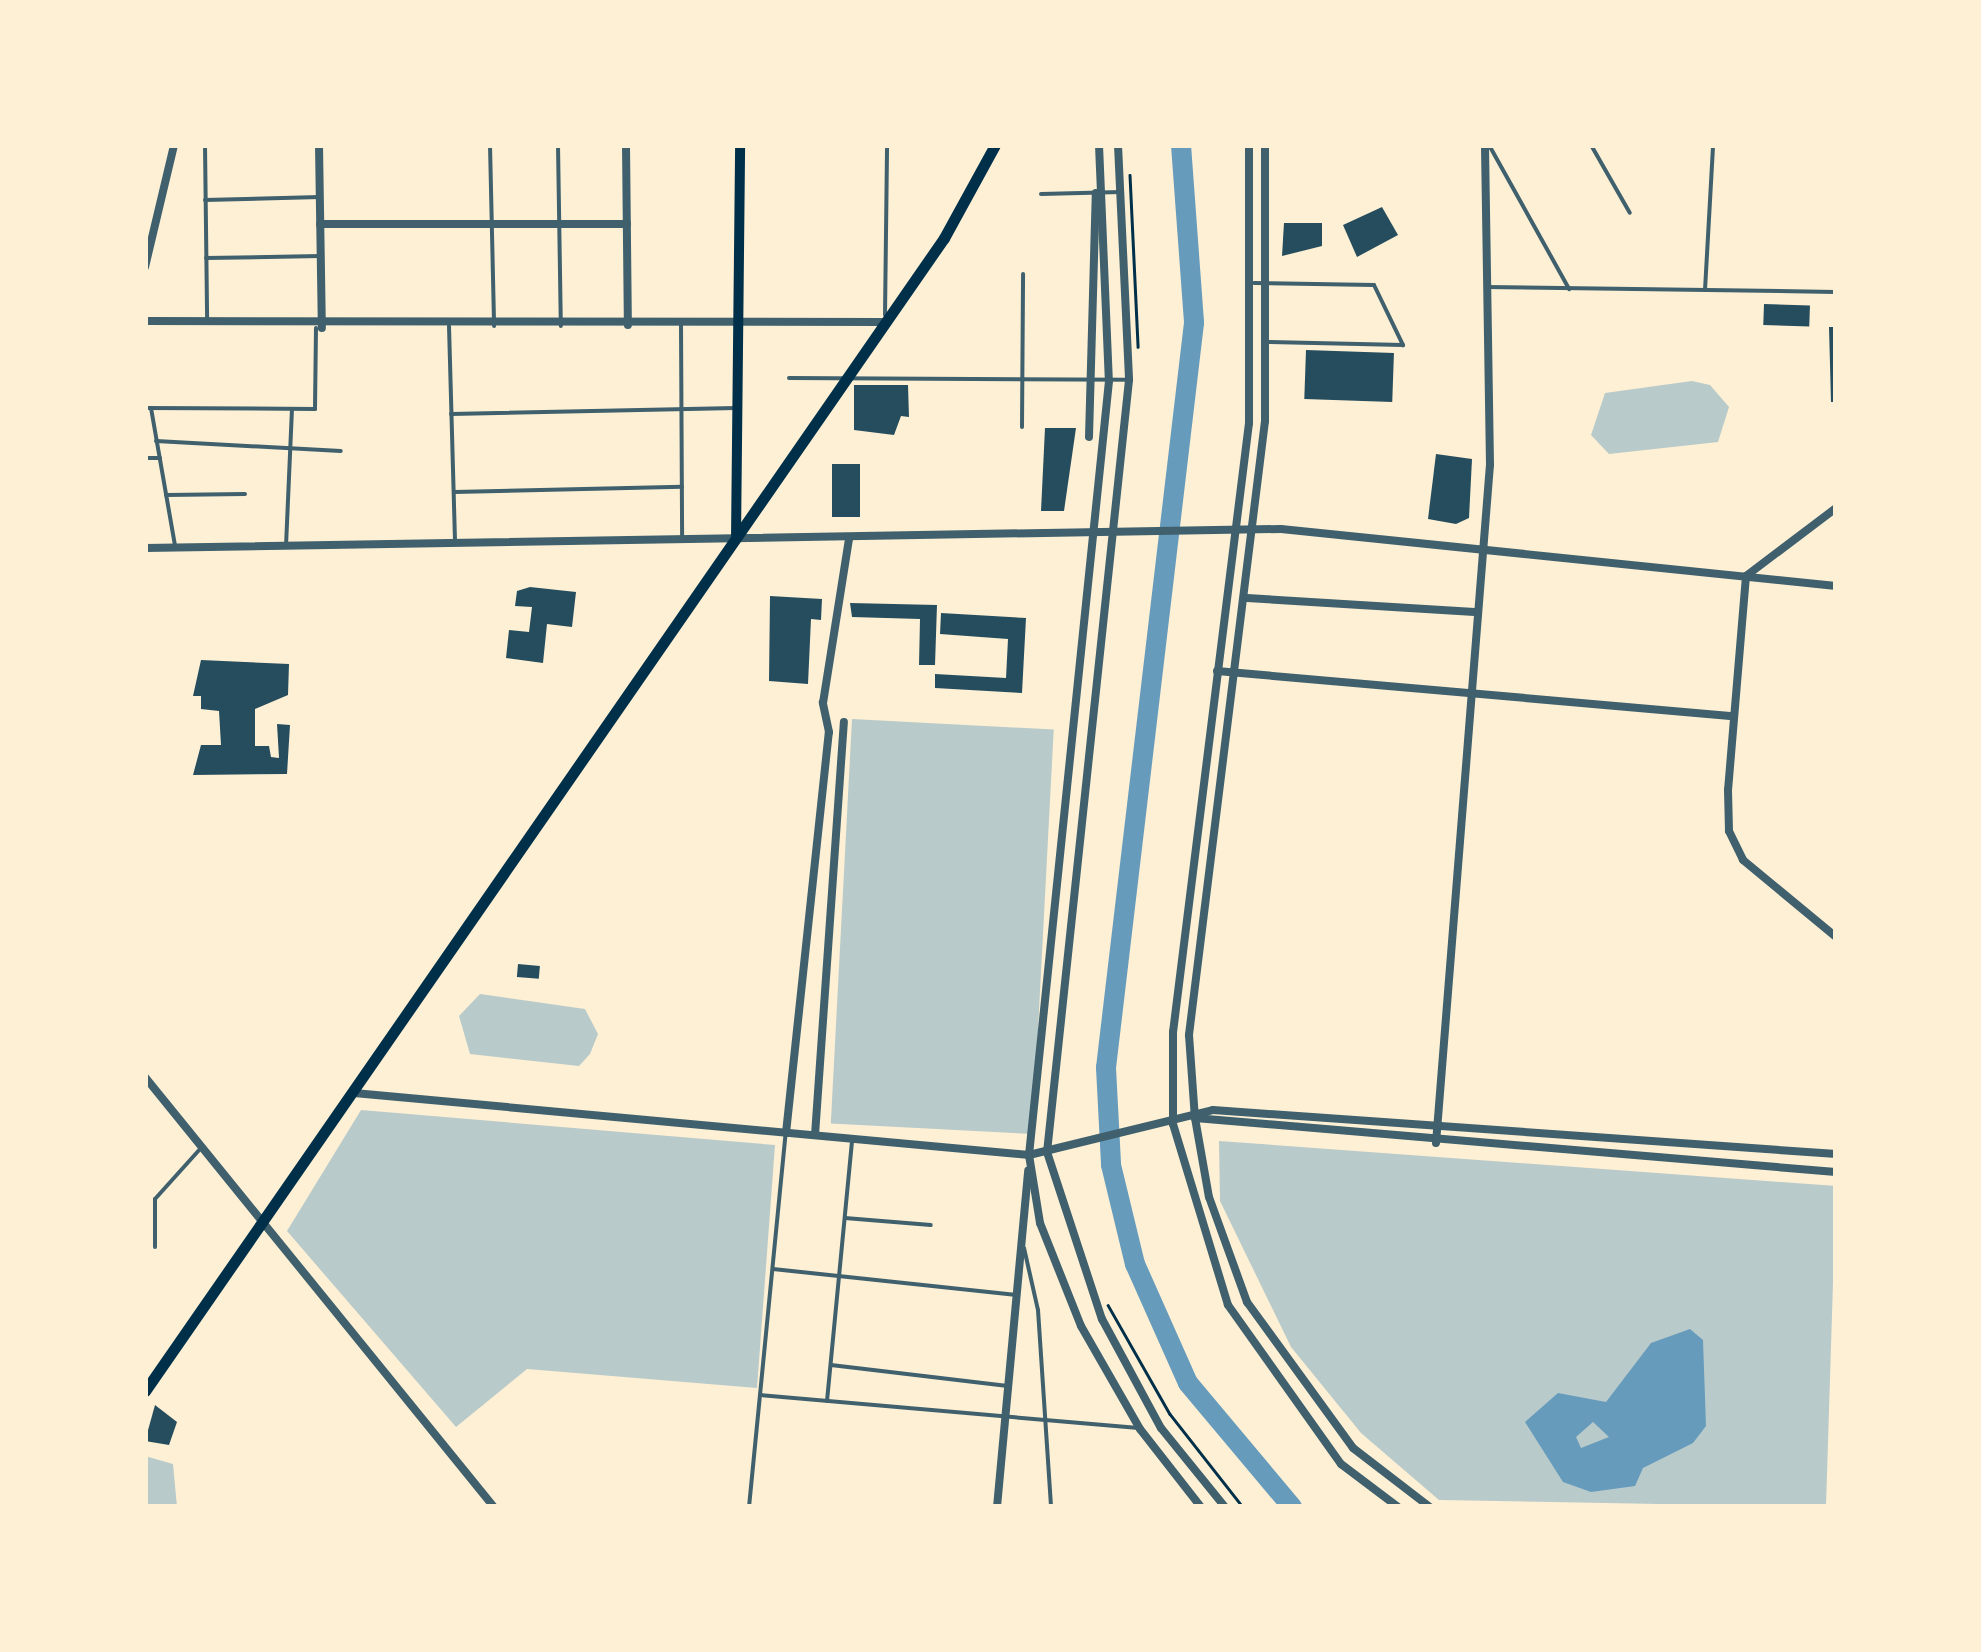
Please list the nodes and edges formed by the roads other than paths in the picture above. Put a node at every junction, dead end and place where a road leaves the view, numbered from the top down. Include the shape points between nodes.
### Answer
1 (174, 145) edge
2 (205, 145) edge
3 (320, 145) edge
4 (490, 145) edge
5 (558, 145) edge
6 (626, 145) edge
7 (740, 145) edge
8 (887, 145) edge
9 (995, 145) edge
10 (1099, 145) edge
11 (1118, 145) edge
12 (1248, 145) edge
13 (1265, 145) edge
14 (1487, 145) edge
15 (1591, 145) edge
16 (1713, 145) edge
17 (1123, 192) junction
18 (1101, 193) junction
19 (1041, 194) dead end
20 (320, 197) junction
21 (205, 200) junction
22 (1630, 213) dead end
23 (320, 224) junction
24 (492, 224) junction
25 (558, 224) junction
26 (627, 224) junction
27 (321, 256) junction
28 (206, 258) junction
29 (145, 267) edge
30 (1023, 274) dead end
31 (1254, 283) junction
32 (1270, 285) junction
33 (1485, 287) junction
34 (1569, 289) junction
35 (1704, 291) junction
36 (1836, 292) edge
37 (145, 321) edge
38 (885, 322) junction
39 (207, 324) junction
40 (681, 324) junction
41 (738, 324) junction
42 (628, 325) junction
43 (449, 326) junction
44 (494, 326) junction
45 (561, 326) junction
46 (319, 328) junction
47 (1268, 342) junction
48 (788, 378) dead end
49 (846, 378) junction
50 (1024, 378) junction
51 (1092, 380) junction
52 (1129, 380) junction
53 (1109, 381) junction
54 (148, 408) edge
55 (737, 408) junction
56 (682, 409) junction
57 (292, 411) junction
58 (451, 414) junction
59 (1022, 427) dead end
60 (1088, 437) dead end
61 (156, 441) junction
62 (289, 442) junction
63 (341, 451) dead end
64 (145, 458) edge
65 (160, 458) junction
66 (682, 488) junction
67 (454, 492) junction
68 (245, 494) dead end
69 (166, 495) junction
70 (1836, 508) edge
71 (1237, 530) junction
72 (1257, 530) junction
73 (1096, 534) junction
74 (1116, 534) junction
75 (849, 539) junction
76 (736, 540) junction
77 (682, 541) junction
78 (455, 544) junction
79 (286, 546) junction
80 (1482, 546) junction
81 (145, 548) edge
82 (176, 548) junction
83 (1746, 576) junction
84 (1836, 586) edge
85 (1247, 598) junction
86 (1474, 612) junction
87 (1217, 672) junction
88 (1235, 674) junction
89 (1465, 692) junction
90 (1730, 716) junction
91 (844, 722) dead end
92 (1070, 732) junction
93 (1090, 734) junction
94 (1054, 852) junction
95 (1074, 855) junction
96 (808, 936) junction
97 (1836, 937) edge
98 (828, 938) junction
99 (145, 1077) edge
100 (354, 1093) junction
101 (1195, 1118) junction
102 (1173, 1124) junction
103 (1437, 1127) junction
104 (786, 1133) junction
105 (814, 1135) junction
106 (852, 1139) junction
107 (1436, 1143) junction
108 (1708, 1146) junction
109 (201, 1148) junction
110 (1046, 1152) junction
111 (1836, 1154) edge
112 (1030, 1155) junction
113 (1707, 1162) junction
114 (1836, 1172) edge
115 (845, 1218) junction
116 (263, 1226) junction
117 (931, 1226) dead end
118 (1022, 1238) junction
119 (155, 1247) dead end
120 (773, 1269) junction
121 (839, 1276) junction
122 (1017, 1294) junction
123 (830, 1365) junction
124 (1008, 1386) junction
125 (145, 1391) edge
126 (760, 1395) junction
127 (827, 1401) junction
128 (1006, 1417) junction
129 (1040, 1420) junction
130 (1161, 1428) junction
131 (1140, 1429) junction
132 (494, 1507) edge
133 (594, 1507) edge
134 (674, 1507) edge
135 (749, 1507) edge
136 (997, 1507) edge
137 (1051, 1507) edge
138 (1201, 1507) edge
139 (1224, 1507) edge
140 (1398, 1507) edge
141 (1430, 1507) edge

1 - 29 street
2 - 21 lane
3 - 20 street
4 - 24 lane
5 - 25 lane
6 - 26 street
7 - 41 main road
8 - 38 lane
9 - 38 main road
10 - 18 street
11 - 17 street
12 - 31 street
13 - 32 street
14 - 33 street
14 - 34 lane
15 - 22 lane
16 - 35 lane
17 - 18 lane
17 - 52 street
18 - 19 lane
18 - 51 street
18 - 53 street
20 - 21 lane
20 - 23 street
21 - 28 lane
23 - 24 street
23 - 27 street
24 - 25 street
24 - 44 lane
25 - 26 street
25 - 45 lane
26 - 42 street
27 - 28 lane
27 - 46 street
28 - 39 lane
30 - 50 lane
31 - 32 lane
31 - 71 street
32 - 47 street
32 - 47 lane via 1379,290 1401,348
33 - 34 lane
33 - 80 street
34 - 35 lane
35 - 36 lane
37 - 39 street
38 - 41 street
38 - 49 main road
39 - 46 street
40 - 41 street
40 - 42 street
40 - 56 lane
41 - 55 main road
42 - 45 street
43 - 44 street
43 - 46 street
43 - 58 lane
44 - 45 street
46 - 57 lane via 315,409
47 - 72 street
48 - 49 lane
49 - 50 lane
49 - 76 main road
50 - 51 lane
50 - 59 lane
51 - 53 lane
51 - 60 street
52 - 53 lane
52 - 74 street
53 - 73 street
54 - 57 lane
54 - 61 lane
55 - 56 lane
55 - 76 main road
56 - 58 lane
56 - 66 lane
57 - 62 lane
58 - 67 lane
61 - 62 lane
61 - 65 lane
62 - 63 lane
62 - 79 lane
64 - 65 lane
65 - 69 lane
66 - 67 lane
66 - 77 lane
67 - 78 lane
68 - 69 lane
69 - 82 lane
70 - 83 street
71 - 72 street
71 - 74 street
71 - 87 street
72 - 80 street
72 - 85 street
73 - 74 street
73 - 75 street
73 - 92 street
74 - 93 street
75 - 76 street
75 - 96 street via 824,703 829,732
76 - 77 street
76 - 100 main road
77 - 78 street
78 - 79 street
79 - 82 street
80 - 83 street
80 - 86 street
81 - 82 street
83 - 84 street
83 - 90 street
85 - 86 street
85 - 88 street
86 - 89 street
87 - 88 street
87 - 102 street via 1173,1032
88 - 89 street
88 - 101 street via 1189,1035
89 - 90 street
89 - 103 street
90 - 97 street via 1731,840 1770,886
91 - 98 street
92 - 93 street
92 - 94 street
93 - 95 street
94 - 95 street
94 - 112 street
95 - 110 street
96 - 98 street
96 - 104 street
98 - 105 street
99 - 109 street
100 - 104 street
100 - 116 main road
101 - 102 street
101 - 103 street via 1213,1110
101 - 107 street
101 - 141 street via 1209,1197 1267,1334 1353,1448
102 - 110 street
102 - 140 street via 1228,1305 1341,1464
103 - 107 street
103 - 108 street
104 - 105 street
104 - 120 lane
105 - 106 street
106 - 112 street
106 - 115 lane
107 - 113 street
108 - 111 street
108 - 113 street
109 - 116 street
109 - 119 lane via 155,1199
110 - 112 street
110 - 130 street via 1080,1269
112 - 118 street
112 - 131 street via 1059,1278
113 - 114 street
115 - 117 lane
115 - 121 lane
116 - 125 main road
116 - 132 street
118 - 122 street
118 - 129 lane via 1038,1310
120 - 121 lane
120 - 126 lane
121 - 122 lane
121 - 123 lane
122 - 124 street
123 - 124 lane
123 - 127 lane
124 - 128 street
126 - 127 lane
126 - 135 lane
127 - 128 lane
128 - 129 lane
128 - 136 street
129 - 131 lane
129 - 137 lane
130 - 131 street
130 - 139 street
131 - 138 street
133 - 134 lane

